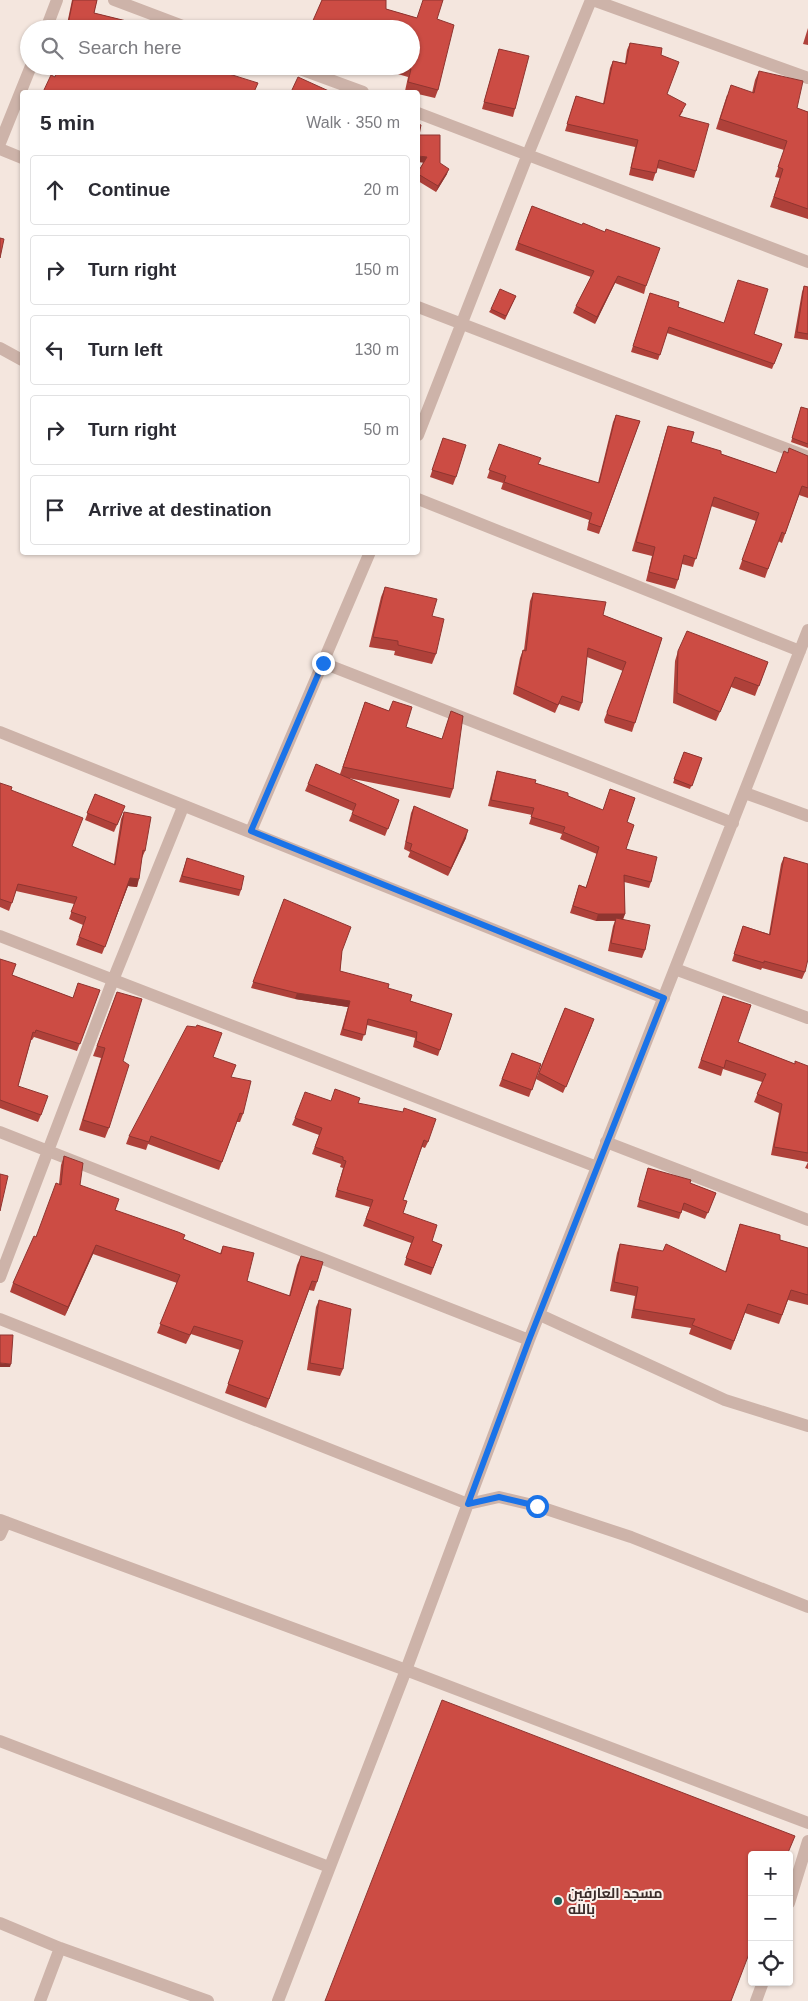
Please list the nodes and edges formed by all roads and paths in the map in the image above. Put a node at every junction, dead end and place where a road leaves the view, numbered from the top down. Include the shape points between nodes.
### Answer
1 (57, 0) edge
2 (114, 0) edge
3 (592, 0) edge
4 (49, 20) edge
5 (167, 20) edge
6 (27, 75) edge
7 (317, 75) edge
8 (808, 78) edge
9 (21, 90) edge
10 (358, 90) edge
11 (20, 93) edge
12 (420, 114) edge
13 (0, 143) edge
14 (0, 149) edge
15 (528, 154) junction
16 (20, 157) edge
17 (808, 262) edge
18 (420, 308) edge
19 (461, 323) junction
20 (0, 348) edge
21 (20, 359) edge
22 (420, 430) edge
23 (808, 457) edge
24 (420, 500) edge
25 (369, 555) edge
26 (808, 630) edge
27 (800, 651) junction
28 (323, 663) junction
29 (0, 732) edge
30 (746, 793) junction
31 (183, 807) junction
32 (808, 816) edge
33 (733, 823) junction
34 (251, 831) junction
35 (0, 936) edge
36 (675, 969) junction
37 (113, 980) junction
38 (664, 998) junction
39 (808, 1018) edge
40 (0, 1132) edge
41 (606, 1142) junction
42 (49, 1152) junction
43 (598, 1167) junction
44 (808, 1220) edge
45 (0, 1277) edge
46 (540, 1314) junction
47 (0, 1319) edge
48 (529, 1340) junction
49 (808, 1426) edge
50 (468, 1504) junction
51 (3, 1521) edge
52 (0, 1535) edge
53 (808, 1607) edge
54 (406, 1670) junction
55 (0, 1741) edge
56 (808, 1823) edge
57 (808, 1842) edge
58 (329, 1867) junction
59 (791, 1896) edge
60 (0, 1923) edge
61 (60, 1948) junction
62 (762, 1986) edge
63 (40, 2001) edge
64 (208, 2001) edge
65 (278, 2001) edge
66 (756, 2001) edge

1 - 4 street
2 - 5 street
3 - 8 street
3 - 15 street
6 - 9 street
7 - 10 street
11 - 13 street
12 - 15 street
14 - 16 street
15 - 17 street
15 - 19 street
18 - 19 street
19 - 22 street
19 - 23 street
20 - 21 street
24 - 27 street
25 - 28 street
26 - 27 street
27 - 30 street
28 - 33 street
28 - 34 street
29 - 31 street
30 - 32 street
30 - 33 street
31 - 34 street
31 - 37 street
33 - 36 street
34 - 38 street
35 - 37 street
36 - 38 street
36 - 39 street
37 - 42 street
37 - 43 street
38 - 41 street
40 - 42 street
41 - 43 street
41 - 44 street
42 - 45 street
42 - 48 street
43 - 46 street
46 - 48 street
46 - 49 street via 725,1400
47 - 50 street
48 - 50 street
50 - 53 street via 499,1497 537,1506 631,1537
50 - 54 street
51 - 52 street
51 - 54 street
54 - 56 street
54 - 58 street
55 - 58 street
57 - 59 street
58 - 65 street
60 - 61 street
61 - 63 street
61 - 64 street
62 - 66 street

